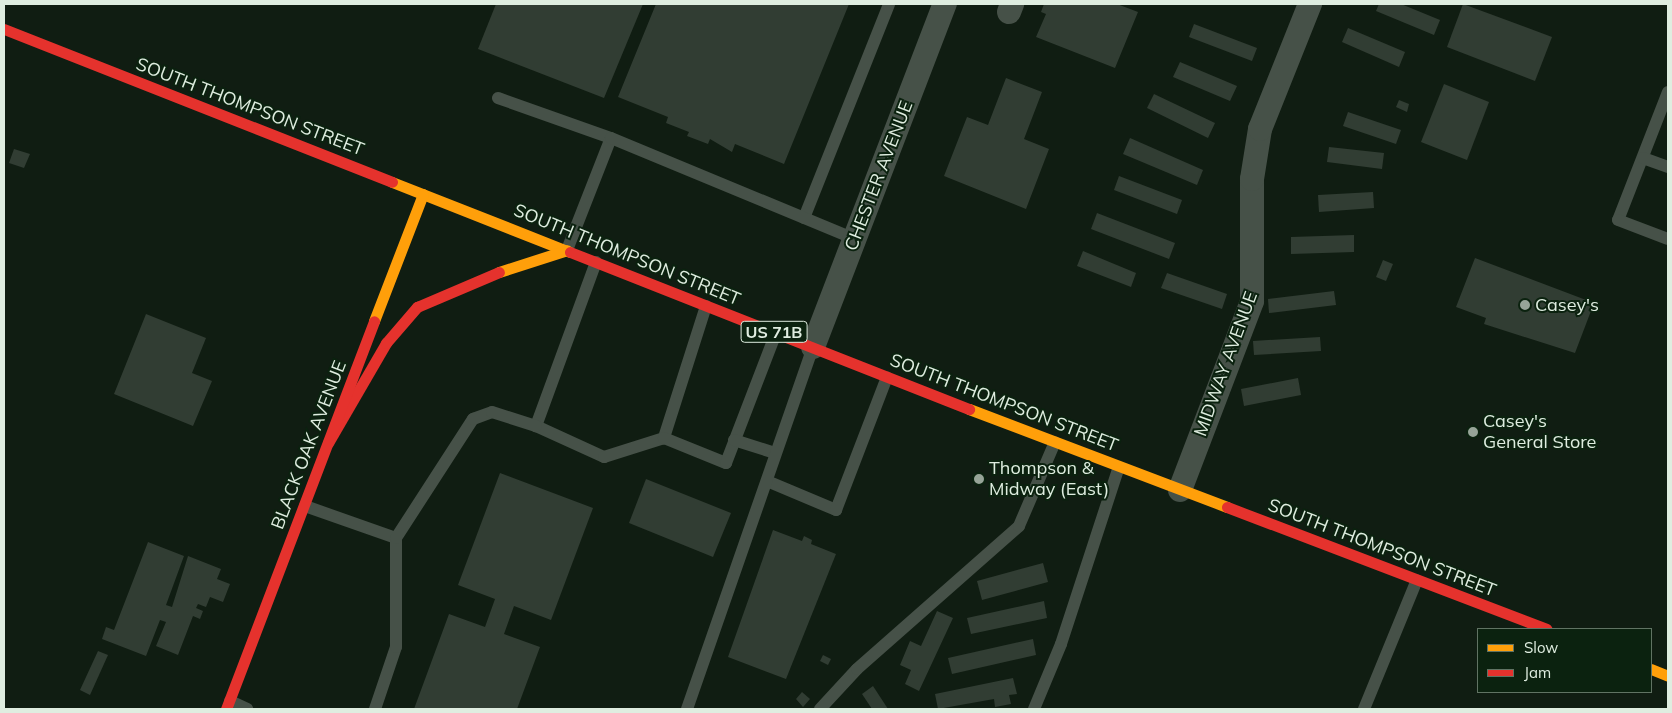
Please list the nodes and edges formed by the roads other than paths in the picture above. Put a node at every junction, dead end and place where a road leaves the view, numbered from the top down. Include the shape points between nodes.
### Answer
1 (889, 4) edge
2 (945, 4) edge
3 (1310, 4) edge
4 (4, 28) edge
5 (1668, 92) edge
6 (498, 98) dead end
7 (1668, 118) edge
8 (611, 138) junction
9 (1650, 138) junction
10 (1643, 158) junction
11 (1668, 167) edge
12 (423, 194) junction
13 (804, 218) junction
14 (855, 239) junction
15 (1668, 240) edge
16 (566, 250) junction
17 (596, 262) junction
18 (706, 306) junction
19 (776, 333) junction
20 (813, 348) junction
21 (887, 377) junction
22 (536, 426) junction
23 (664, 438) junction
24 (734, 440) junction
25 (1055, 442) junction
26 (328, 443) junction
27 (775, 452) junction
28 (1119, 467) junction
29 (767, 481) junction
30 (1180, 490) junction
31 (305, 506) junction
32 (396, 538) junction
33 (1417, 580) junction
34 (1543, 628) edge
35 (1652, 669) edge
36 (1668, 676) edge
37 (228, 705) edge
38 (247, 709) edge
39 (375, 709) edge
40 (687, 709) edge
41 (820, 709) edge
42 (1034, 709) edge
43 (1364, 709) edge

1 - 13 lane
2 - 14 street, CHESTER AVENUE
3 - 30 street, MIDWAY AVENUE via 1260,129 1252,179 1252,301
4 - 12 main road, SOUTH THOMPSON STREET / US 71B
5 - 9 lane
6 - 8 lane
7 - 9 lane
8 - 13 lane
8 - 16 lane
9 - 10 lane
10 - 11 lane
10 - 15 lane via 1618,220
12 - 16 main road, SOUTH THOMPSON STREET / US 71B
12 - 26 main road, BLACK OAK AVENUE
13 - 14 lane
14 - 20 street, CHESTER AVENUE
16 - 17 main road, SOUTH THOMPSON STREET / US 71B
16 - 26 main road via 463,284 418,307 386,343
17 - 18 main road, SOUTH THOMPSON STREET / US 71B
17 - 22 lane
18 - 19 main road, SOUTH THOMPSON STREET / US 71B
18 - 23 lane
19 - 20 main road, SOUTH THOMPSON STREET / US 71B
19 - 24 lane
20 - 21 main road, SOUTH THOMPSON STREET / US 71B
20 - 27 lane
21 - 25 main road, SOUTH THOMPSON STREET / US 71B
21 - 29 lane via 836,510
22 - 23 lane via 604,457
22 - 32 lane via 492,412 473,419
23 - 24 lane via 726,463
24 - 27 lane
25 - 28 main road, SOUTH THOMPSON STREET / US 71B
25 - 41 lane via 1019,526 857,669
26 - 31 main road, BLACK OAK AVENUE
27 - 29 lane
28 - 30 main road, SOUTH THOMPSON STREET / US 71B
28 - 42 lane via 1061,644
29 - 40 lane
30 - 33 main road, SOUTH THOMPSON STREET / US 71B
31 - 32 lane
31 - 37 main road, BLACK OAK AVENUE
32 - 39 lane via 396,647
33 - 34 main road, SOUTH THOMPSON STREET / US 71B
33 - 43 lane
35 - 36 main road
37 - 38 lane

